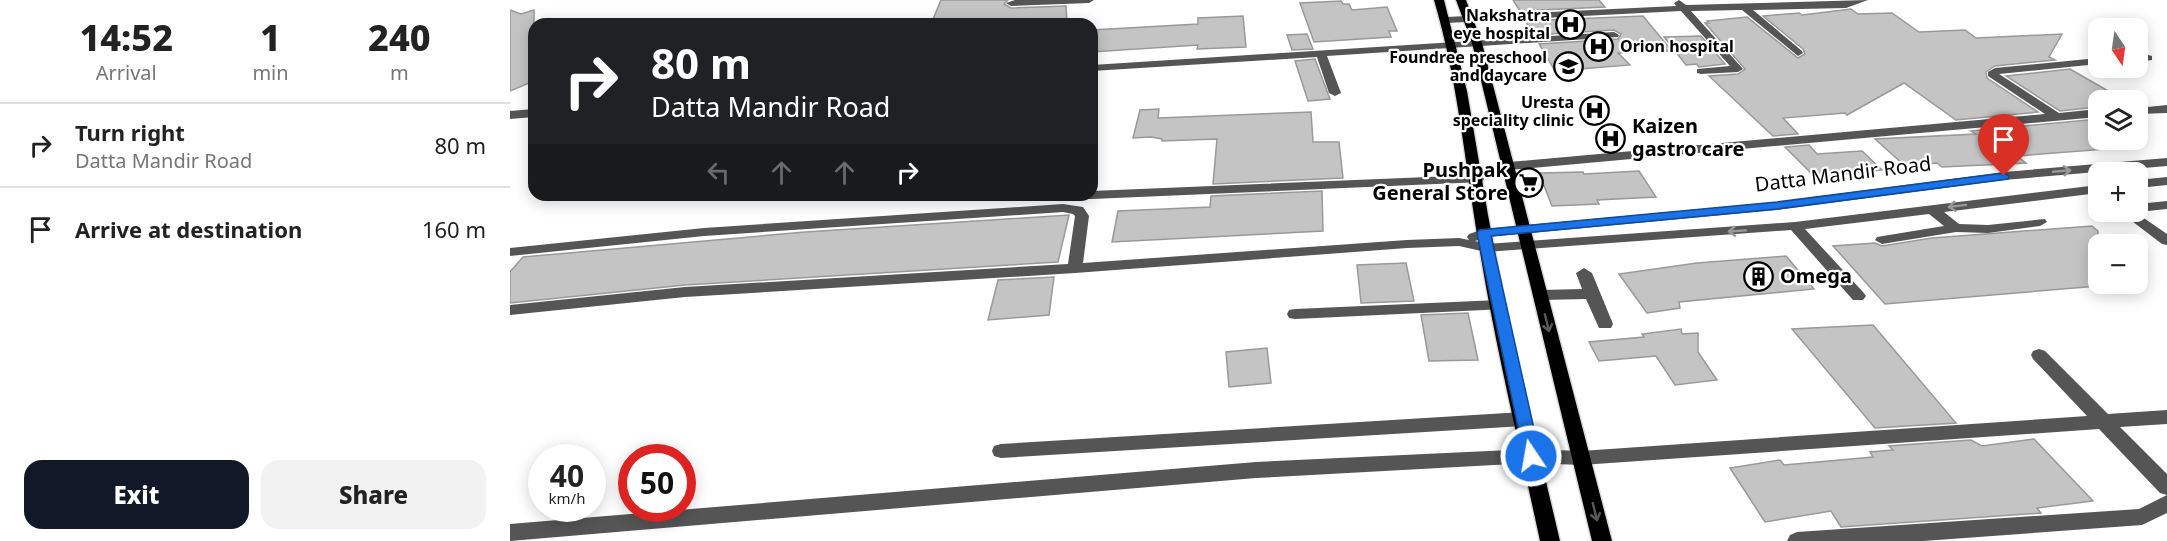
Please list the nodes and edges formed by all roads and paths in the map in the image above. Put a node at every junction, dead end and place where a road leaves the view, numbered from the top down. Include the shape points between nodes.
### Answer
1 (1089, 0) edge
2 (1439, 0) edge
3 (1461, 0) edge
4 (1863, 0) edge
5 (1843, 2) edge
6 (1011, 3) dead end
7 (1806, 3) edge
8 (1680, 4) edge
9 (1744, 7) junction
10 (1446, 20) junction
11 (1469, 21) junction
12 (1614, 35) dead end
13 (1477, 43) junction
14 (1452, 46) junction
15 (1798, 53) dead end
16 (1322, 54) junction
17 (2088, 62) edge
18 (1098, 68) edge
19 (1701, 71) dead end
20 (1335, 93) dead end
21 (2167, 109) edge
22 (2148, 110) edge
23 (2088, 113) edge
24 (528, 114) edge
25 (510, 115) edge
26 (2054, 115) junction
27 (2167, 162) edge
28 (1509, 166) junction
29 (1477, 179) junction
30 (2167, 181) edge
31 (2148, 183) edge
32 (2088, 190) edge
33 (1098, 195) edge
34 (2167, 205) edge
35 (2148, 207) edge
36 (1930, 210) junction
37 (2040, 222) dead end
38 (2141, 222) edge
39 (1795, 226) junction
40 (1956, 228) junction
41 (1526, 237) junction
42 (1882, 240) dead end
43 (1485, 241) junction
44 (2167, 241) edge
45 (510, 252) edge
46 (1075, 268) junction
47 (1584, 273) dead end
48 (1592, 294) junction
49 (1540, 295) junction
50 (1858, 296) dead end
51 (1498, 305) junction
52 (510, 310) edge
53 (1295, 314) dead end
54 (1605, 324) dead end
55 (2039, 355) dead end
56 (2167, 417) edge
57 (1524, 419) junction
58 (2105, 422) junction
59 (1001, 451) dead end
60 (1531, 456) junction
61 (1581, 458) junction
62 (2167, 487) edge
63 (2167, 502) edge
64 (510, 533) edge
65 (552, 535) edge
66 (1550, 541) edge
67 (1602, 541) edge
68 (1797, 541) edge

1 - 6 street
2 - 10 main road
3 - 11 main road
4 - 5 street
5 - 7 street
7 - 9 street
8 - 9 street
8 - 11 street
8 - 19 street via 1738,69
9 - 15 street
10 - 11 street
10 - 14 main road
11 - 13 main road
12 - 13 street
13 - 14 street
13 - 28 main road
14 - 16 street
14 - 29 main road
16 - 18 street
16 - 20 street
17 - 26 street via 1992,74
21 - 22 street
23 - 26 street
24 - 25 street
26 - 28 street
41 -> 27 street, Datta Mandir Road via 2004,176
28 - 41 main road
29 - 33 street
29 - 43 main road
30 - 31 street
32 -> 36 street, Datta Mandir Road
34 - 35 street
36 - 39 street, Datta Mandir Road
36 - 40 street
37 - 40 street via 1988,229
38 - 44 street
39 -> 41 street, Datta Mandir Road
39 - 50 street
40 - 42 street
41 - 43 street, Datta Mandir Road
41 - 49 main road
43 - 46 street, Datta Mandir Road
43 - 51 main road
45 - 46 street via 704,232 1063,208 1078,210 1082,216
46 - 52 street, Datta Mandir Road via 685,292
47 - 48 street
48 - 49 street
48 - 54 street
49 -> 61 main road
51 - 53 street
51 - 57 main road
55 - 58 street
56 - 58 street
57 - 59 street
57 - 60 main road
58 - 61 street
58 - 62 street
60 - 61 street
60 - 65 street via 1256,470
60 - 66 main road
61 -> 67 main road
63 - 68 street via 2142,517
64 - 65 street

